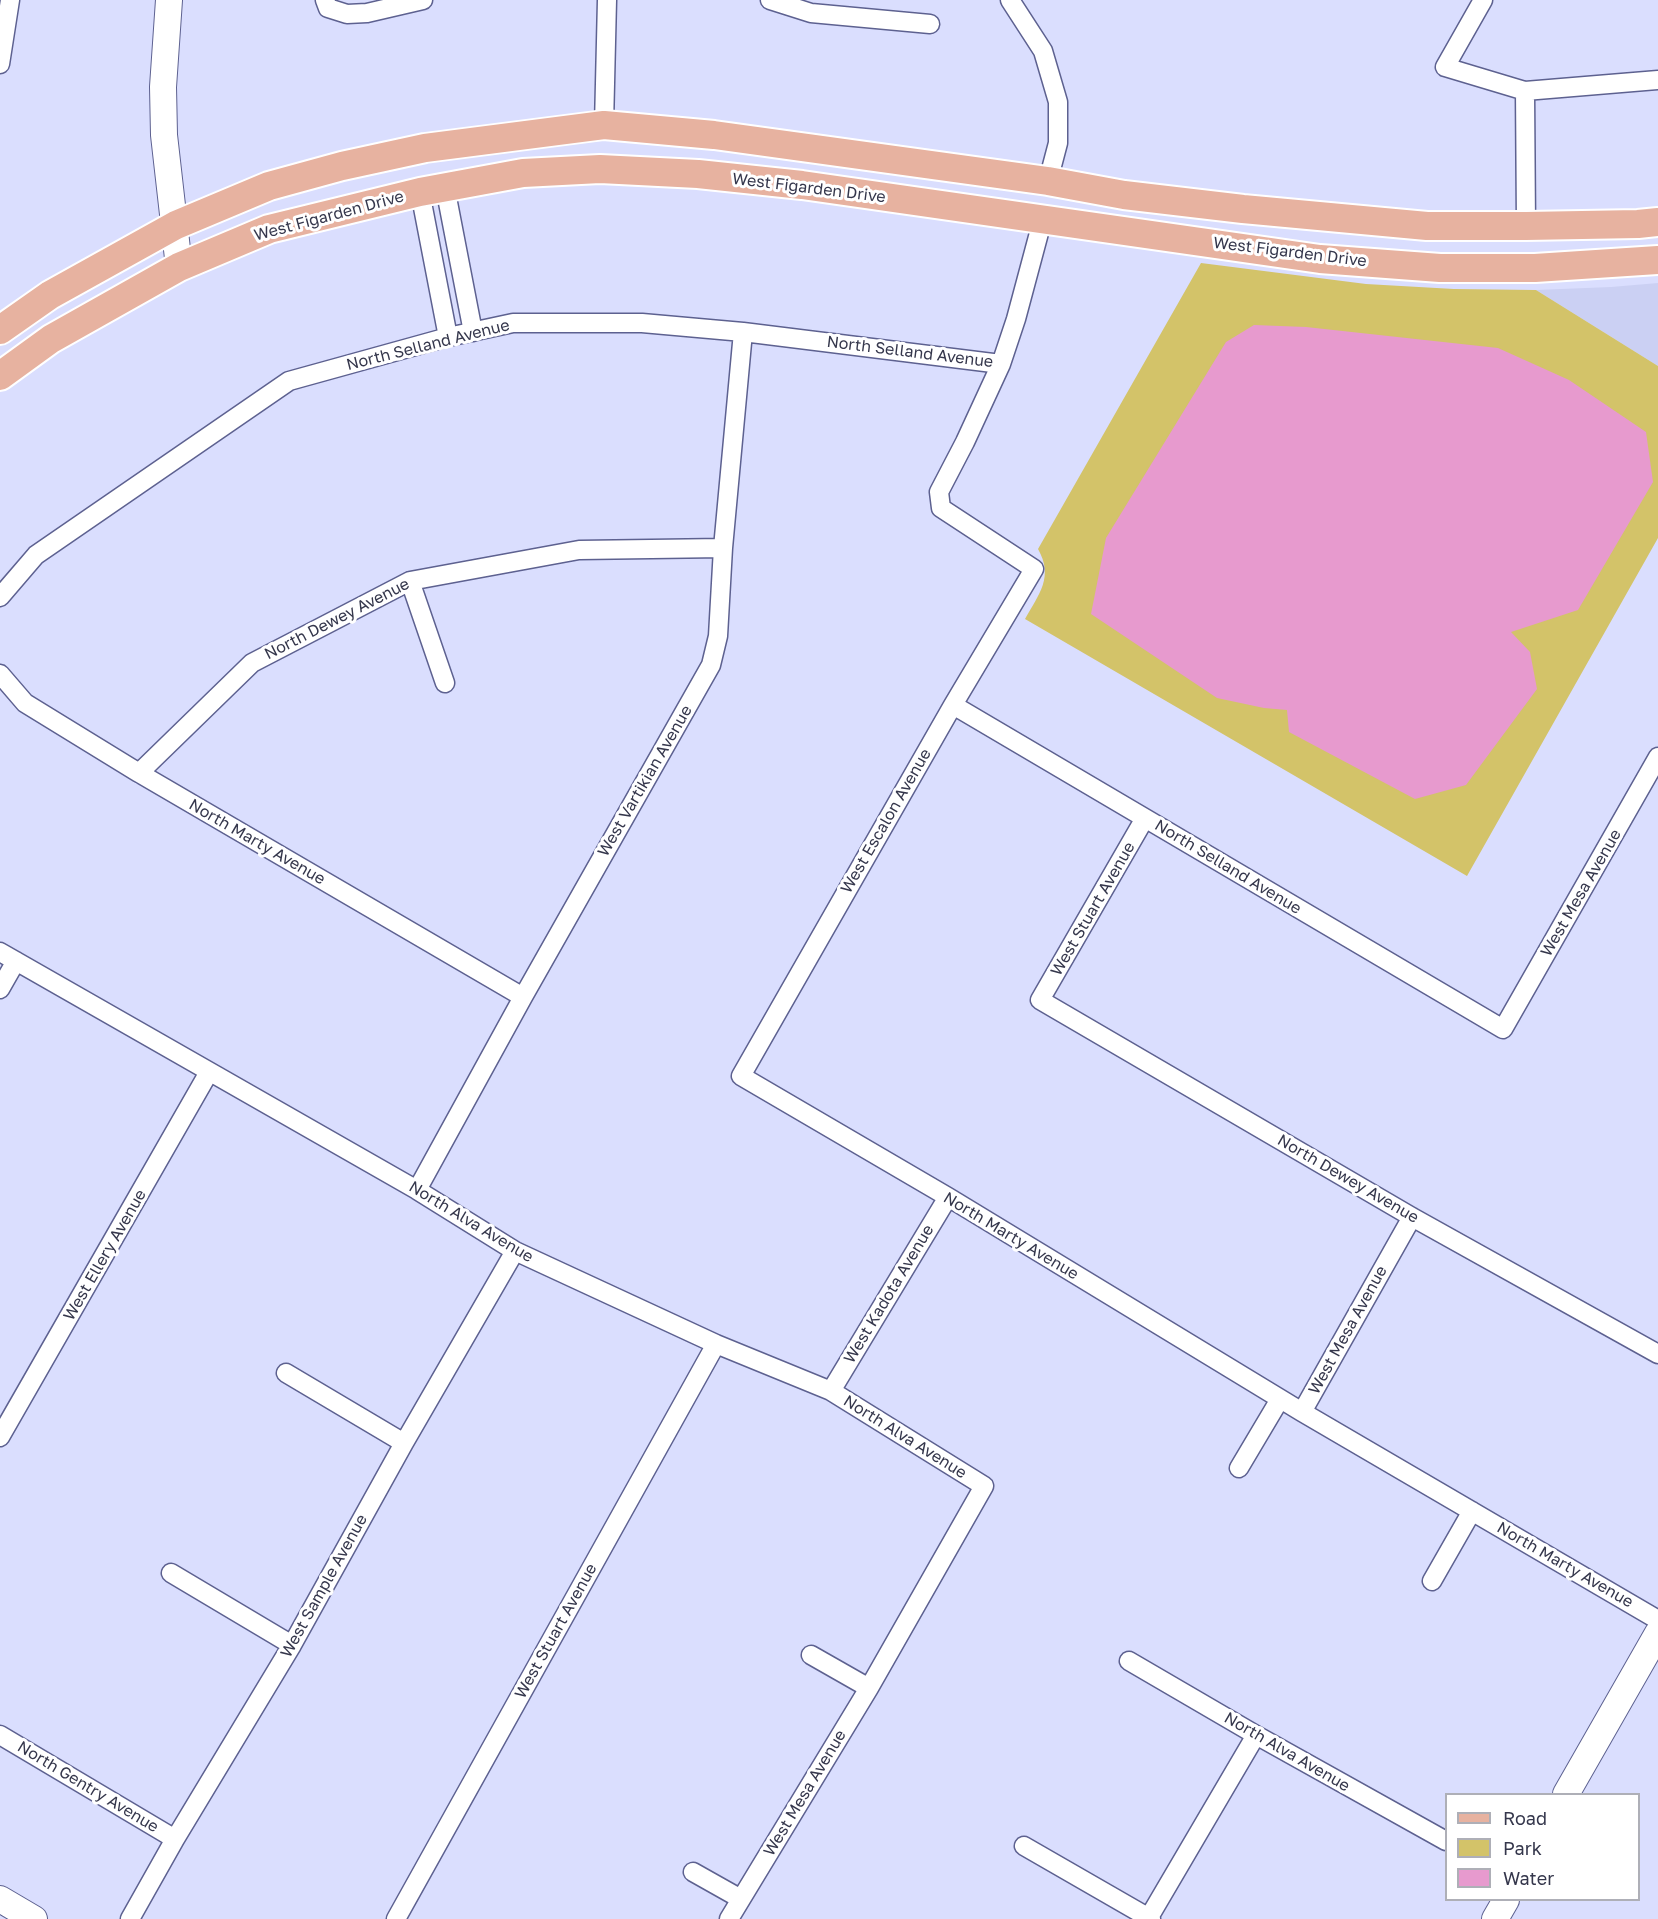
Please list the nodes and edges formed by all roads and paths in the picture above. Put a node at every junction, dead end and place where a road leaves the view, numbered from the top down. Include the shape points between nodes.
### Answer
1 (10, 0) edge
2 (170, 0) edge
3 (423, 0) edge
4 (607, 0) edge
5 (770, 0) edge
6 (1010, 0) edge
7 (1483, 0) edge
8 (326, 4) edge
9 (930, 24) dead end
10 (0, 64) edge
11 (1658, 80) edge
12 (1525, 91) junction
13 (604, 125) junction
14 (498, 138) junction
15 (1048, 181) junction
16 (432, 189) junction
17 (1124, 195) junction
18 (977, 211) junction
19 (1042, 218) junction
20 (1658, 222) edge
21 (176, 225) junction
22 (1526, 226) junction
23 (1658, 260) edge
24 (179, 267) junction
25 (0, 330) edge
26 (473, 332) junction
27 (743, 332) junction
28 (448, 337) junction
29 (1001, 364) junction
30 (0, 376) edge
31 (723, 548) junction
32 (410, 581) junction
33 (0, 597) edge
34 (0, 674) edge
35 (445, 684) dead end
36 (953, 705) junction
37 (1658, 757) edge
38 (139, 773) junction
39 (1145, 818) junction
40 (0, 952) edge
41 (16, 961) junction
42 (0, 989) edge
43 (523, 997) junction
44 (1040, 999) joint
45 (1503, 1029) joint
46 (209, 1072) junction
47 (741, 1076) joint
48 (417, 1190) junction
49 (948, 1197) junction
50 (1412, 1217) junction
51 (515, 1251) junction
52 (716, 1344) junction
53 (1658, 1354) edge
54 (286, 1373) dead end
55 (831, 1391) junction
56 (1280, 1399) junction
57 (1302, 1412) junction
58 (0, 1437) edge
59 (404, 1443) junction
60 (1239, 1468) dead end
61 (984, 1486) joint
62 (1472, 1511) junction
63 (171, 1573) dead end
64 (1432, 1581) dead end
65 (1658, 1620) edge
66 (1658, 1633) edge
67 (292, 1645) junction
68 (811, 1655) dead end
69 (1129, 1661) dead end
70 (869, 1688) junction
71 (0, 1735) edge
72 (1256, 1735) junction
73 (1567, 1793) edge
74 (176, 1839) junction
75 (1445, 1840) edge
76 (1024, 1846) dead end
77 (693, 1872) dead end
78 (0, 1899) edge
79 (741, 1899) junction
80 (1505, 1901) edge
81 (34, 1919) edge
82 (130, 1919) edge
83 (396, 1919) edge
84 (729, 1919) edge
85 (1149, 1919) edge
86 (1495, 1919) edge

1 - 10 street
2 - 21 street via 163,87 164,135
3 - 8 street via 347,14
4 - 13 street
5 - 9 street via 811,13
6 - 15 street via 1043,51 1058,102 1058,143
7 - 12 street via 1445,67
11 - 12 street
12 - 22 street
13 - 14 main road
13 - 15 main road via 714,135
14 - 16 main road via 439,170
14 - 21 main road via 425,148 342,166 268,186
15 - 17 main road
15 - 18 main road via 1021,196 990,195
16 - 18 main road, West Figarden Drive via 523,173 600,169 802,185
16 - 24 main road, West Figarden Drive via 269,229
16 - 26 street
16 - 28 street
17 - 19 main road via 1062,203
17 - 22 main road via 1427,226
18 - 19 main road, West Figarden Drive
19 - 23 main road, West Figarden Drive via 1320,259 1440,268 1535,268
19 - 29 street
20 - 22 main road
21 - 24 street
21 - 25 main road via 50,296
24 - 30 main road, West Figarden Drive via 51,339
26 - 27 street, North Selland Avenue via 513,323 642,322
26 - 28 street, North Selland Avenue
27 - 29 street, North Selland Avenue
27 - 31 street, West Vartikian Avenue
28 - 33 street, North Selland Avenue via 290,381 36,555
29 - 36 street, West Escalon Avenue via 939,492 941,508 1034,568
31 - 32 street, North Dewey Avenue via 579,550
31 - 43 street, West Vartikian Avenue via 718,636 711,665
32 - 35 street
32 - 38 street, North Dewey Avenue via 252,663
34 - 38 street, North Marty Avenue via 25,703
36 - 39 street, North Selland Avenue
36 - 47 street, West Escalon Avenue
37 - 45 street, West Mesa Avenue
38 - 43 street, North Marty Avenue
39 - 44 street, West Stuart Avenue
39 - 45 street, North Selland Avenue
40 - 41 street, North Alva Avenue
41 - 42 street
41 - 46 street, North Alva Avenue
43 - 48 street, West Vartikian Avenue
44 - 50 street, North Dewey Avenue
46 - 48 street, North Alva Avenue
46 - 58 street, West Ellery Avenue
47 - 49 street, North Marty Avenue
48 - 51 street, North Alva Avenue
49 - 55 street, West Kadota Avenue
49 - 56 street, North Marty Avenue
50 - 53 street, North Dewey Avenue
50 - 57 street, West Mesa Avenue
51 - 52 street, North Alva Avenue
51 - 59 street, West Sample Avenue
52 - 55 street, North Alva Avenue
52 - 83 street, West Stuart Avenue
54 - 59 street
55 - 61 street, North Alva Avenue
56 - 57 street, North Marty Avenue
56 - 60 street
57 - 62 street, North Marty Avenue
59 - 67 street, West Sample Avenue
61 - 70 street, West Mesa Avenue
62 - 64 street
62 - 65 street, North Marty Avenue
63 - 67 street
66 - 73 street
67 - 74 street, West Sample Avenue
68 - 70 street
69 - 72 street, North Alva Avenue
70 - 79 street, West Mesa Avenue
71 - 74 street, North Gentry Avenue
72 - 75 street, North Alva Avenue
72 - 85 street
74 - 82 street, West Sample Avenue
76 - 85 street
77 - 79 street
78 - 81 street
79 - 84 street, West Mesa Avenue
80 - 86 street

